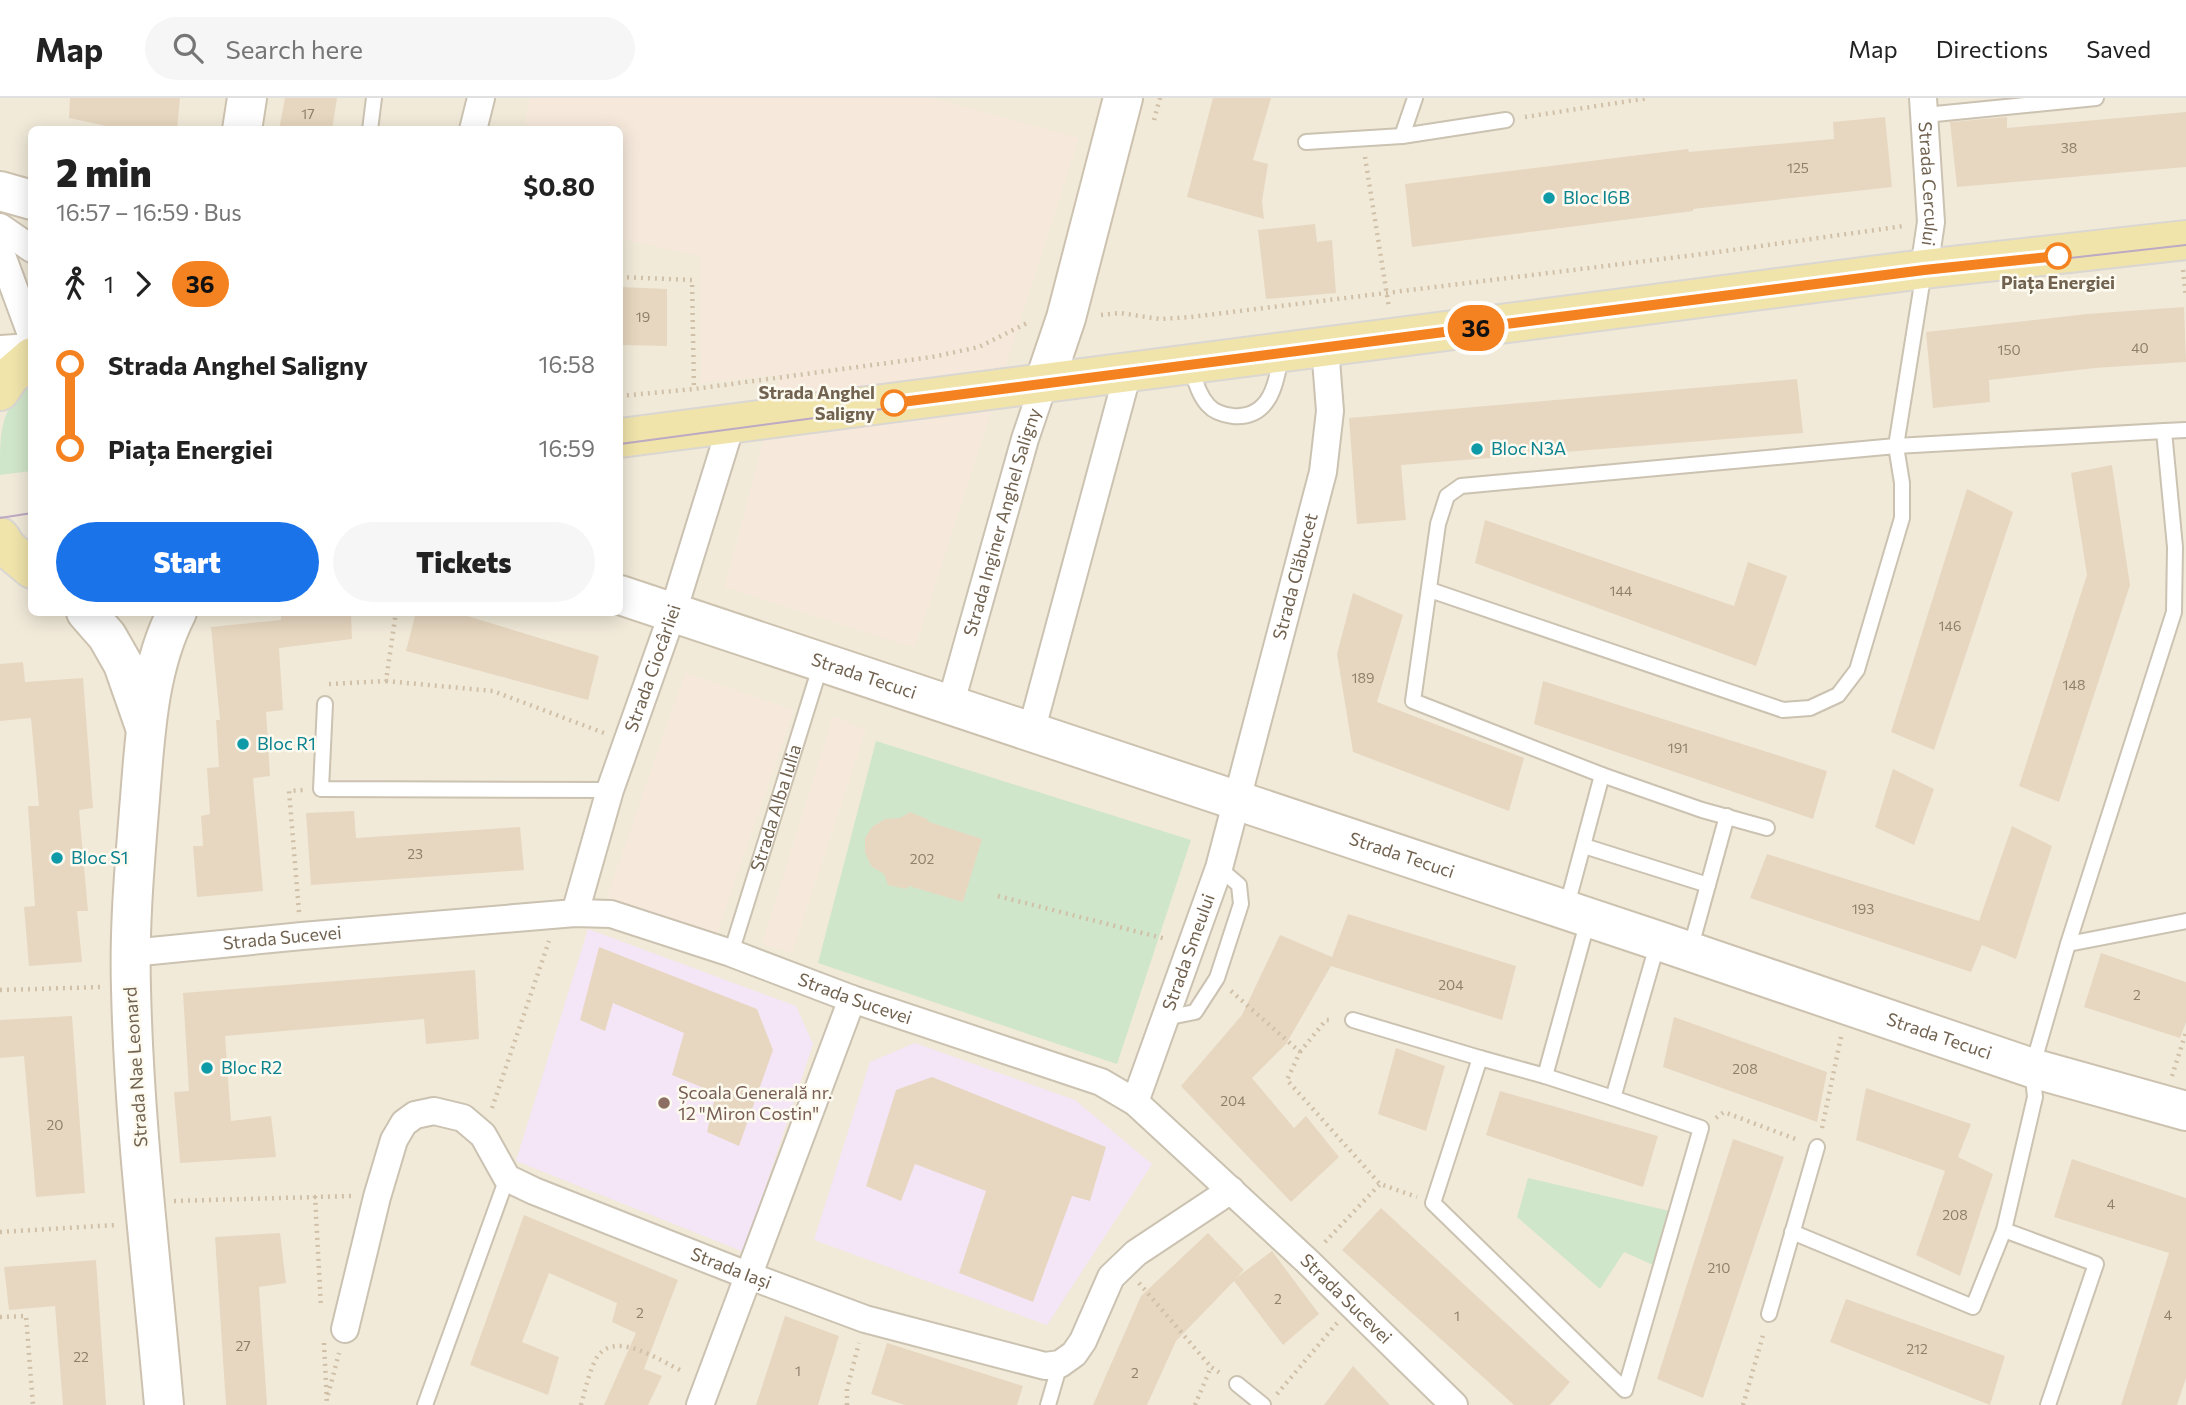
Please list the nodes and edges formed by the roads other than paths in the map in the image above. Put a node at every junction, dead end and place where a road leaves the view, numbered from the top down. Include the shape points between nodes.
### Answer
1 (247, 98) edge
2 (374, 98) edge
3 (481, 98) edge
4 (1123, 98) edge
5 (1415, 98) edge
6 (2096, 98) edge
7 (2038, 101) edge
8 (1924, 106) edge
9 (1506, 120) road end
10 (243, 126) edge
11 (370, 126) edge
12 (474, 126) edge
13 (1402, 136) junction
14 (1306, 142) dead end
15 (0, 191) edge
16 (28, 199) edge
17 (0, 226) edge
18 (2186, 240) edge
19 (28, 246) edge
20 (0, 250) edge
21 (1924, 270) junction
22 (28, 326) edge
23 (1325, 347) junction
24 (1281, 353) junction
25 (0, 355) edge
26 (28, 355) edge
27 (28, 359) edge
28 (1189, 364) junction
29 (1128, 372) junction
30 (1044, 383) junction
31 (0, 391) edge
32 (713, 427) junction
33 (2186, 430) edge
34 (2164, 431) junction
35 (623, 438) edge
36 (1896, 446) junction
37 (0, 537) edge
38 (2181, 552) edge
39 (28, 566) edge
40 (1430, 590) junction
41 (623, 596) edge
42 (673, 612) junction
43 (90, 616) edge
44 (175, 616) edge
45 (822, 663) junction
46 (325, 704) road end
47 (950, 706) junction
48 (146, 728) junction
49 (1031, 732) junction
50 (1602, 775) junction
51 (610, 790) junction
52 (1236, 802) junction
53 (1727, 816) junction
54 (1767, 828) dead end
55 (1584, 846) junction
56 (1219, 868) junction
57 (1708, 885) junction
58 (567, 913) junction
59 (1577, 914) junction
60 (2186, 921) edge
61 (2068, 944) junction
62 (1674, 946) junction
63 (731, 953) junction
64 (131, 969) junction
65 (852, 999) junction
66 (1165, 1018) junction
67 (1353, 1020) road end
68 (1480, 1058) junction
69 (2032, 1068) junction
70 (1545, 1076) junction
71 (1613, 1098) junction
72 (1135, 1102) junction
73 (2175, 1107) edge
74 (1818, 1147) road end
75 (507, 1178) junction
76 (1231, 1190) junction
77 (2004, 1230) junction
78 (1793, 1232) junction
79 (747, 1275) junction
80 (1769, 1314) road end
81 (330, 1326) road end
82 (1060, 1364) junction
83 (1237, 1384) road end
84 (704, 1394) edge
85 (164, 1405) edge
86 (425, 1405) edge
87 (1048, 1405) edge
88 (1264, 1405) edge
89 (1454, 1405) edge
90 (2048, 1405) edge

1 - 10 main road
2 - 11 lane
3 - 12 street
4 - 30 main road, Strada Inginer Anghel Saligny via 1066,318
5 - 13 lane
6 - 7 lane
7 - 8 lane
8 - 21 street, Strada Cercului via 1931,222
9 - 13 lane
13 - 14 lane
15 - 16 main road
17 - 19 street
18 - 21 main road
20 - 22 street
21 - 23 main road
21 - 36 lane
23 - 24 main road
23 - 52 street, Strada Clăbucet via 1330,411 1323,472
24 - 28 main road
24 - 28 lane via 1277,384 1268,401 1256,412 1241,416 1210,408 1198,391
25 - 26 main road
27 - 31 main road
28 - 29 main road
29 - 30 main road
29 - 49 street
30 - 32 main road
30 - 47 street, Strada Inginer Anghel Saligny
32 - 35 main road
32 - 42 street, Strada Ciocârliei
33 - 34 lane
34 - 36 lane
34 - 38 lane
36 - 40 lane via 1461,486 1447,496 1438,524
36 - 40 lane via 1902,518 1857,670 1838,695 1810,708 1783,710
37 - 39 main road
38 - 61 lane via 2174,612
40 - 50 lane via 1413,701
41 - 42 main road, Strada Tecuci
42 - 45 main road, Strada Tecuci
42 - 51 street, Strada Ciocârliei
43 - 48 main road, Strada Nae Leonard via 123,663
44 - 48 main road, Strada Nae Leonard via 160,654
45 - 47 main road, Strada Tecuci
45 - 63 lane, Strada Alba Iulia
46 - 51 lane via 321,789
47 - 49 main road, Strada Tecuci
48 - 64 main road, Strada Nae Leonard
49 - 52 main road, Strada Tecuci
50 - 53 lane
50 - 55 lane
51 - 58 street, Strada Ciocârliei
52 - 56 street, Strada Smeului
52 - 59 main road, Strada Tecuci
53 - 54 lane
53 - 57 lane
55 - 57 lane
55 - 59 lane
56 - 66 street, Strada Smeului
56 - 66 lane via 1239,885 1241,904 1217,978 1195,1012
57 - 62 lane
58 - 63 street, Strada Sucevei via 611,915
58 - 64 street, Strada Sucevei via 302,936
59 - 62 main road, Strada Tecuci
59 - 70 lane
60 - 61 lane
61 - 69 lane
62 - 69 main road, Strada Tecuci
62 - 71 lane
63 - 65 street, Strada Sucevei
64 - 85 main road, Strada Nae Leonard
65 - 72 street, Strada Sucevei via 1101,1082
65 - 79 street
66 - 72 street, Strada Smeului
67 - 68 lane
68 - 70 lane
68 - 71 lane via 1433,1203 1625,1390 1701,1128
69 - 73 main road, Strada Tecuci
69 - 77 lane via 2035,1097
70 - 71 lane
72 - 76 street, Strada Sucevei
74 - 78 lane
75 - 79 street, Strada Iași
75 - 81 street via 483,1135 463,1118 434,1111 404,1123 394,1140
75 - 86 lane
76 - 82 street via 1136,1253 1111,1277 1083,1341
76 - 89 street, Strada Sucevei
77 - 78 lane via 1973,1307
77 - 90 lane via 2096,1264
78 - 80 lane
79 - 82 street, Strada Iași via 865,1318 1045,1367
79 - 84 street
82 - 87 lane
83 - 88 lane

